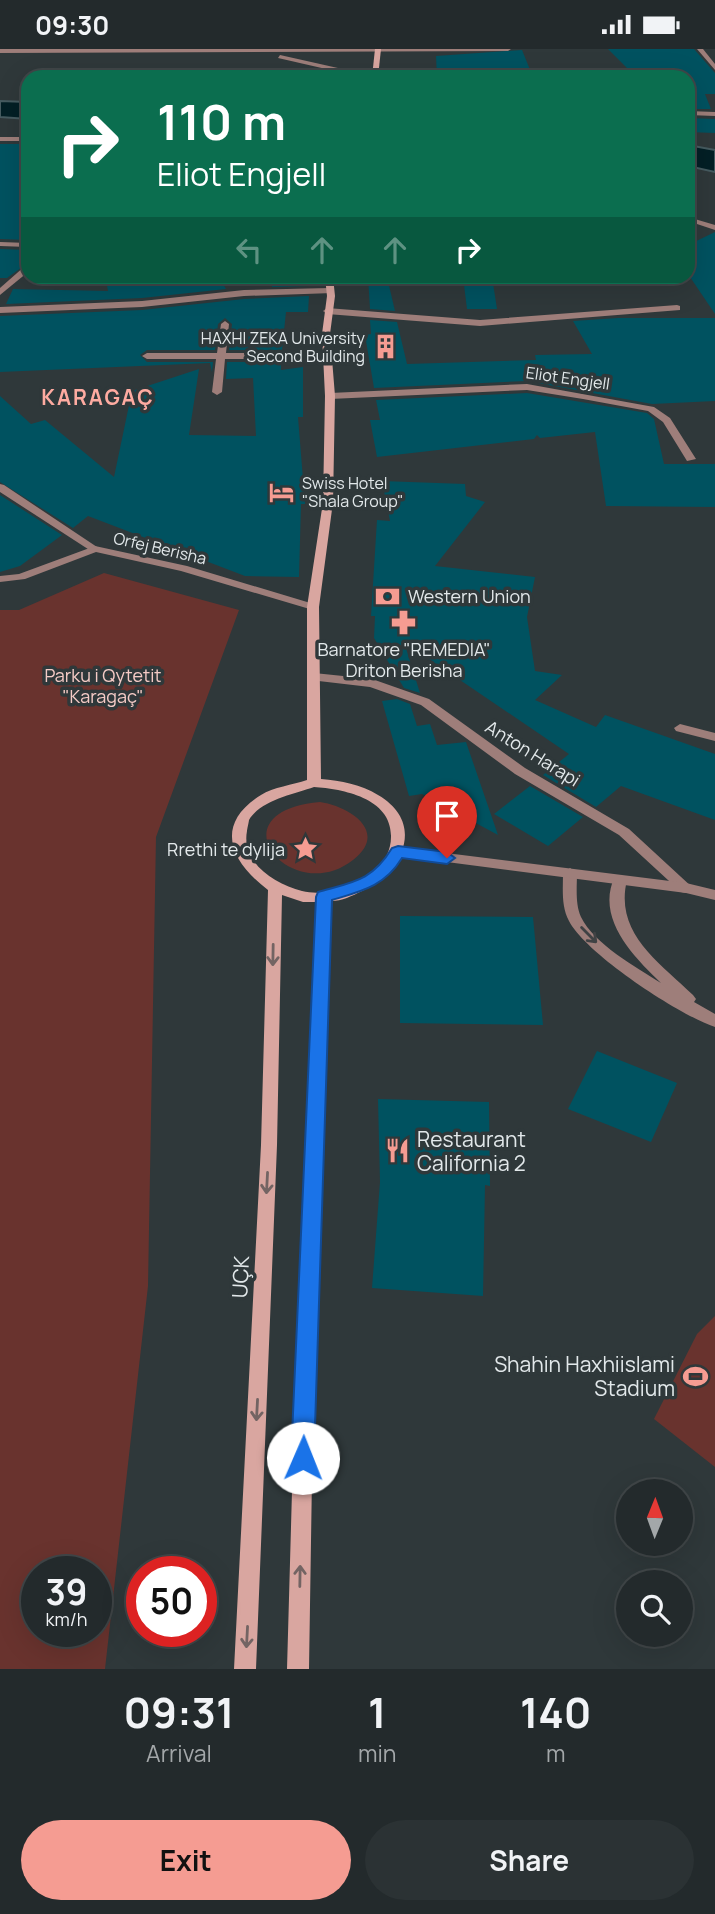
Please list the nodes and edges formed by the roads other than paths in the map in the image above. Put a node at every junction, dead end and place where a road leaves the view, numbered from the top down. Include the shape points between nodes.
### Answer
1 (263, 49) edge
2 (508, 49) edge
3 (700, 49) edge
4 (379, 50) edge
5 (0, 51) edge
6 (255, 51) junction
7 (715, 68) edge
8 (338, 70) edge
9 (376, 70) edge
10 (695, 113) edge
11 (715, 114) edge
12 (0, 138) edge
13 (21, 139) edge
14 (695, 221) edge
15 (715, 227) edge
16 (0, 244) edge
17 (21, 245) edge
18 (21, 274) edge
19 (330, 284) edge
20 (330, 291) junction
21 (0, 292) edge
22 (677, 308) dead end
23 (0, 310) edge
24 (327, 311) junction
25 (225, 324) dead end
26 (221, 355) junction
27 (146, 356) dead end
28 (326, 356) junction
29 (216, 392) dead end
30 (330, 396) junction
31 (691, 459) dead end
32 (0, 487) edge
33 (95, 549) junction
34 (0, 579) edge
35 (313, 607) junction
36 (314, 677) junction
37 (680, 728) dead end
38 (715, 737) edge
39 (313, 783) junction
40 (398, 852) junction
41 (570, 873) junction
42 (620, 880) junction
43 (275, 887) junction
44 (686, 888) junction
45 (715, 895) edge
46 (324, 897) junction
47 (709, 1018) edge
48 (245, 1669) edge
49 (298, 1669) edge

1 - 6 street
2 - 4 street
3 - 7 street
4 - 6 street
4 - 9 main road
5 - 6 street
6 - 8 street
10 - 11 street
12 - 13 street
14 - 15 street
16 - 17 street
18 - 21 street
19 - 20 main road
20 - 23 street
20 - 24 main road
22 - 24 street via 480,323
24 - 28 main road
25 - 26 street
26 - 27 street
26 - 28 street
26 - 29 street
28 - 30 main road
30 - 31 street, Eliot Engjell via 527,387 583,396 650,409 667,420
30 - 35 main road via 328,502
32 - 33 street
33 - 34 street, Orfej Berisha via 21,577
33 - 35 street, Orfej Berisha via 183,568
35 - 36 main road
36 - 39 main road
36 - 44 street, Anton Harapi via 372,683 425,702 520,771 624,832
37 - 38 street
39 - 40 main road via 349,788 380,802 400,834
39 - 43 main road via 268,796 248,811 239,827 237,846 244,865
40 - 41 street
40 - 46 main road via 387,870 367,884
41 - 42 street
41 -> 47 street via 575,921 590,937 639,975
42 - 44 street
42 - 47 street via 614,898 618,921 646,957
43 - 46 main road
43 -> 48 main road, UÇK via 269,1145
44 - 45 street, Anton Harapi
49 -> 46 main road via 305,1349

